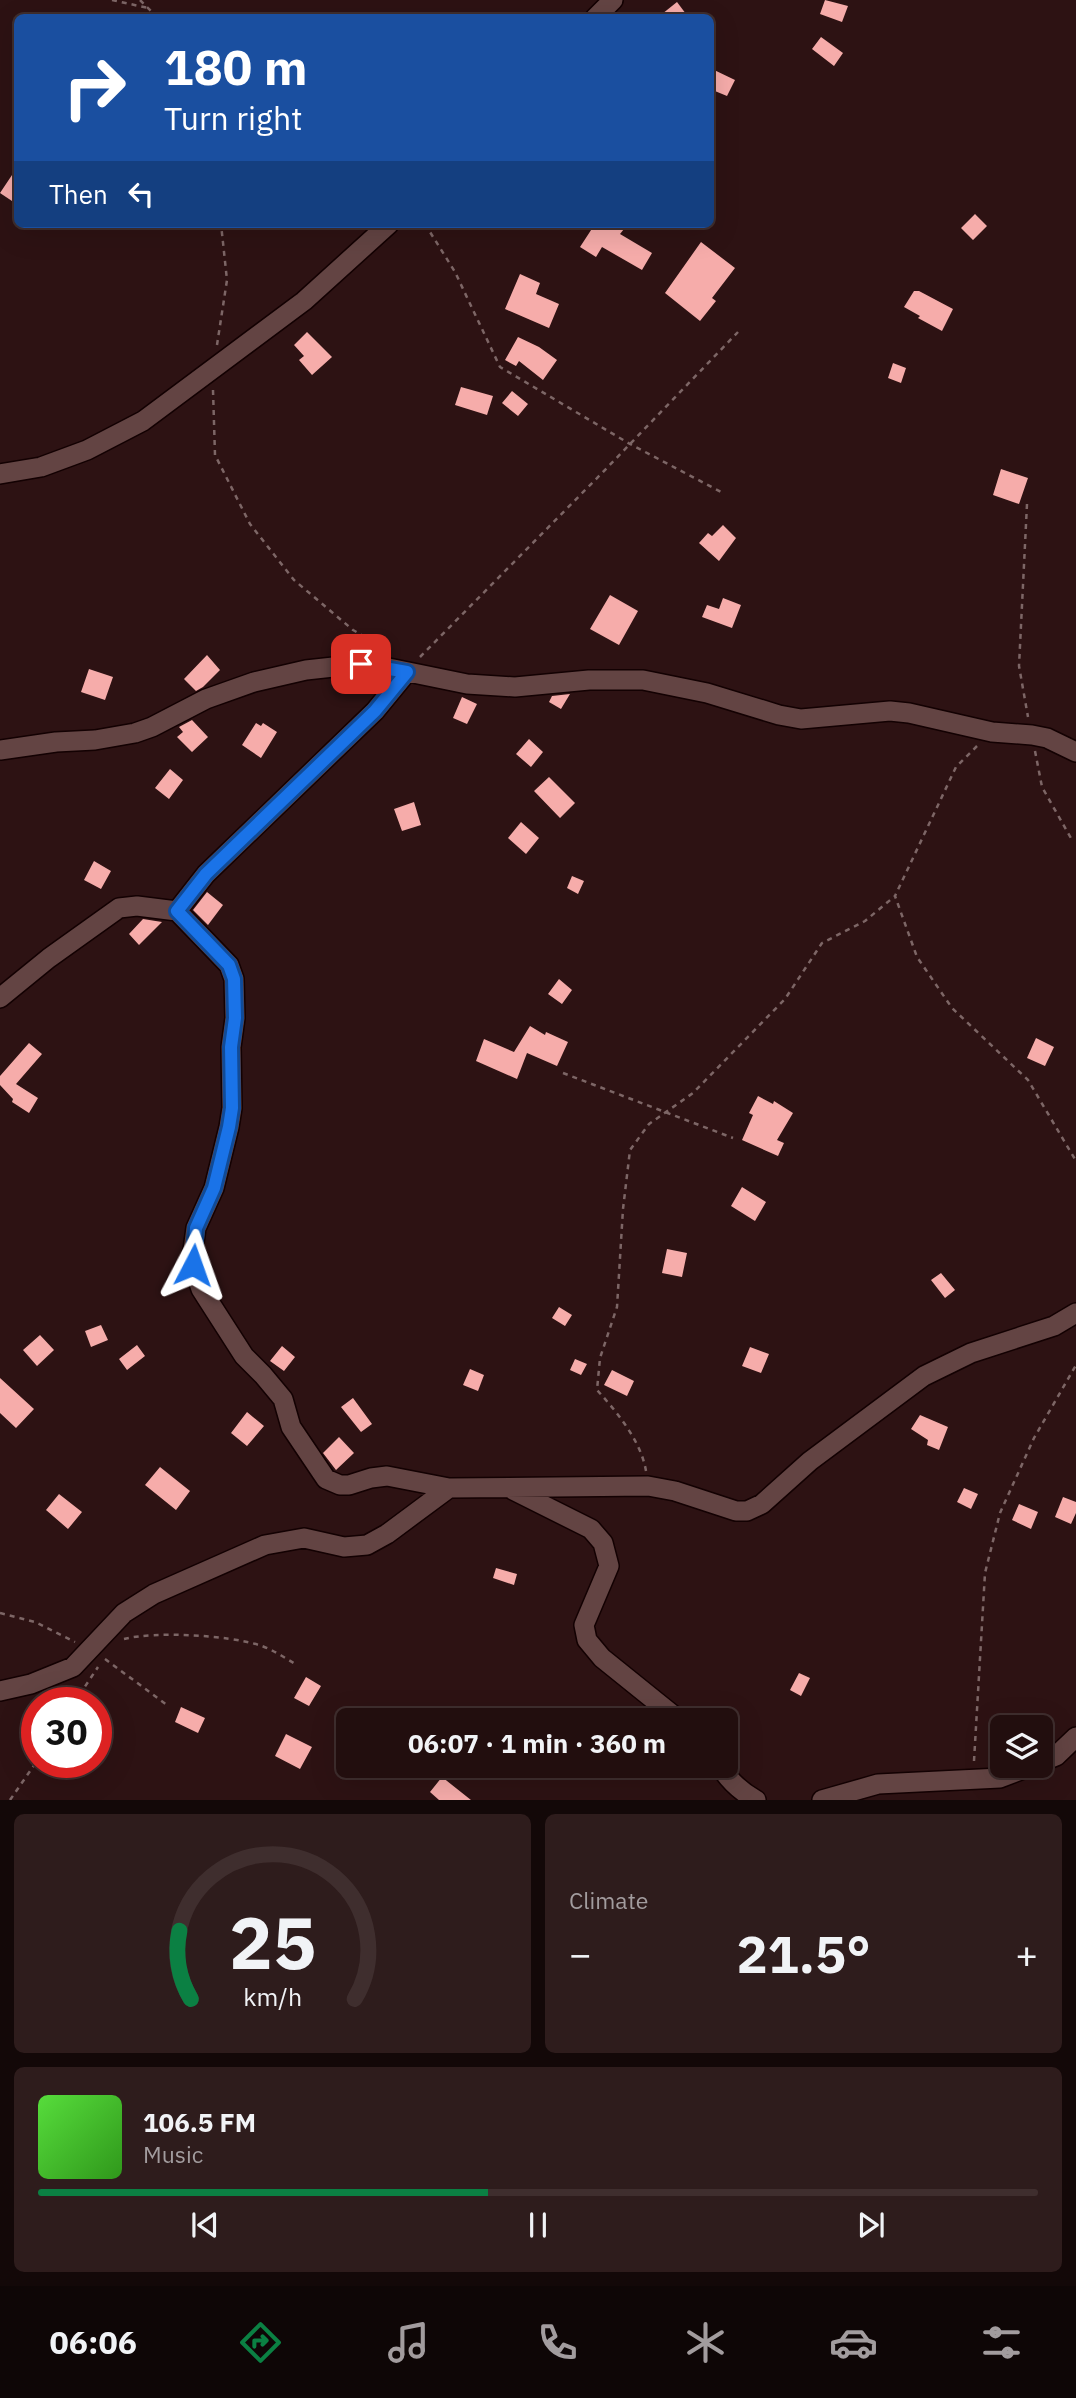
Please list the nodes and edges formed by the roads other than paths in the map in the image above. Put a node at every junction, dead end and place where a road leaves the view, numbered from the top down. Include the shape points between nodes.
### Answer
1 (614, 0) edge
2 (599, 14) edge
3 (385, 228) edge
4 (0, 474) edge
5 (407, 672) junction
6 (0, 750) edge
7 (1076, 752) edge
8 (177, 911) junction
9 (0, 998) edge
10 (1076, 1313) edge
11 (449, 1488) junction
12 (510, 1489) junction
13 (0, 1691) edge
14 (664, 1708) edge
15 (1076, 1737) edge
16 (1053, 1757) edge
17 (727, 1778) edge
18 (991, 1778) edge
19 (756, 1800) edge
20 (822, 1800) edge

1 - 2 street
3 - 4 street via 304,301 143,421 87,450 41,467
5 - 6 street via 361,664 306,670 206,699 135,733
5 - 7 street via 467,684 515,687 643,680 801,719 909,713 992,732 1048,738
5 - 8 street via 375,711 206,874
8 - 9 street via 119,908 48,957
8 - 11 street via 229,965 234,979 232,1108 214,1188 196,1228 193,1250 201,1289 244,1356 283,1399 291,1427 326,1479 349,1486 387,1476
10 - 12 street via 1054,1326 971,1353 924,1376 810,1461 762,1504 747,1511 648,1486
11 - 12 street
11 - 13 street via 367,1545 344,1547 304,1538 265,1545 154,1594 124,1613 73,1667
12 - 14 street via 592,1529 603,1543 608,1566 584,1625 586,1640
15 - 16 street
17 - 19 street
18 - 20 street via 878,1784

